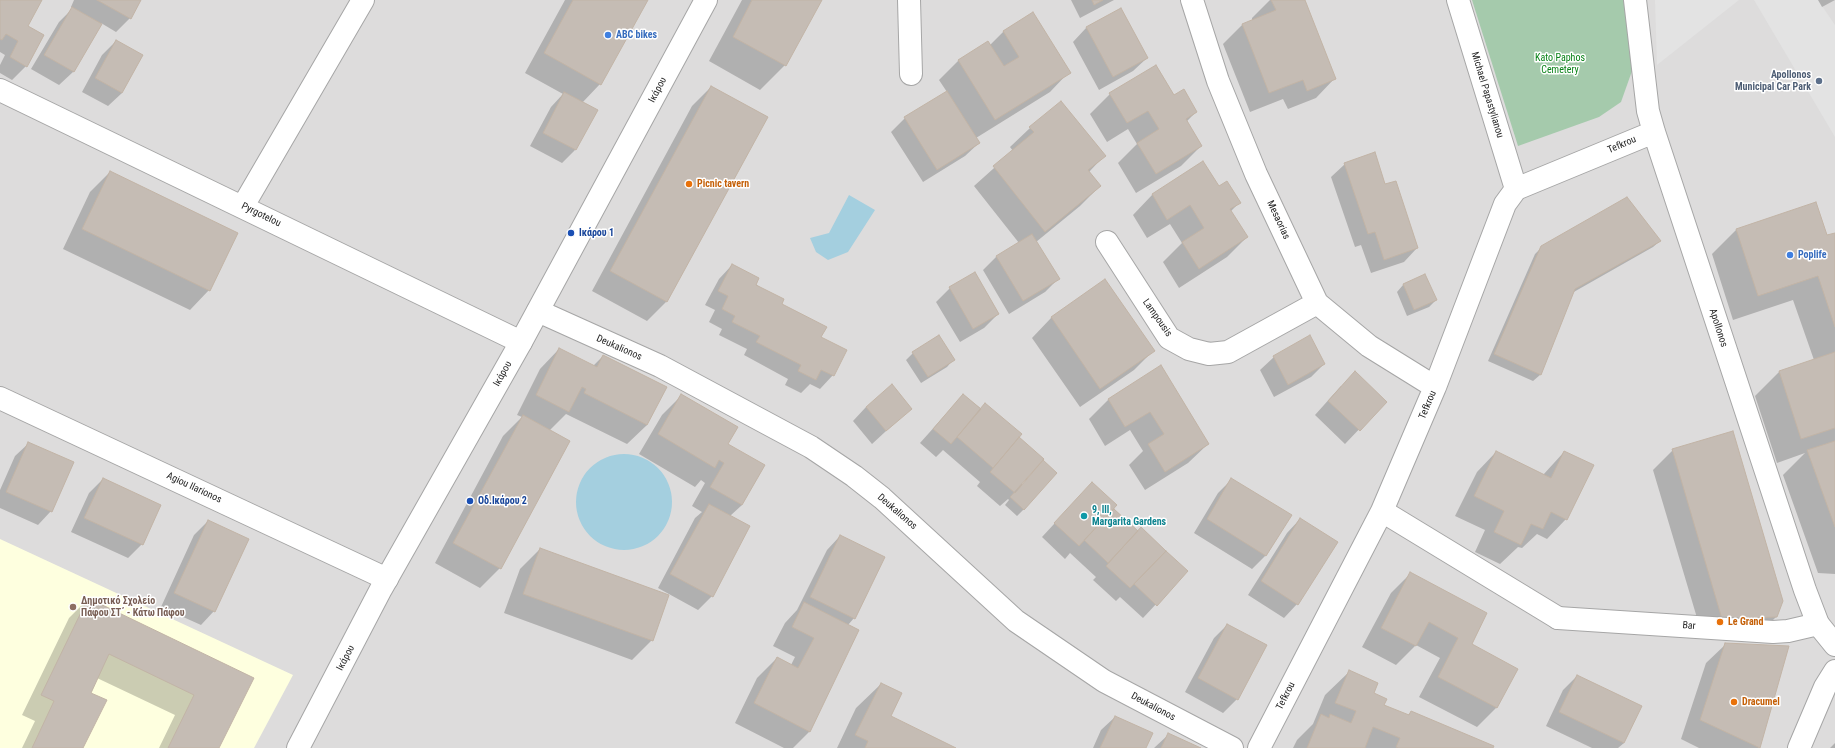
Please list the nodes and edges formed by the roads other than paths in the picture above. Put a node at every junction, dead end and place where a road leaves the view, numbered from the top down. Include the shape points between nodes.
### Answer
1 (363, 0) edge
2 (706, 0) edge
3 (909, 0) edge
4 (1192, 0) edge
5 (1458, 0) edge
6 (1635, 0) edge
7 (911, 74) dead end
8 (0, 90) edge
9 (1654, 132) junction
10 (1516, 189) junction
11 (243, 206) junction
12 (1107, 242) dead end
13 (1317, 303) junction
14 (538, 311) junction
15 (521, 342) junction
16 (1435, 387) junction
17 (0, 398) edge
18 (1382, 511) junction
19 (387, 579) junction
20 (1818, 624) junction
21 (1835, 645) edge
22 (1835, 671) edge
23 (298, 748) edge
24 (1232, 748) edge
25 (1259, 748) edge
26 (1799, 748) edge

1 - 11 street
2 - 14 street, Ικάρου
3 - 7 street
4 - 13 street, Mesaorias via 1218,81 1256,174
5 - 10 street, Michael Papastylianou
6 - 9 street, Apollonos via 1648,111
8 - 11 street, Pyrgotelou
9 - 10 street, Tefkrou
9 - 20 street, Apollonos
10 - 16 street, Tefkrou via 1505,204 1497,222
11 - 15 street, Pyrgotelou
12 - 13 street, Lampousis via 1169,338 1189,349 1209,354 1228,352
13 - 16 street, Mesaorias via 1370,346
14 - 15 street, Ικάρου
14 - 24 street, Deukalionos via 660,366 811,447 882,498 1016,621 1104,681
15 - 19 street, Ικάρου
16 - 18 street, Tefkrou
17 - 19 street, Agiou Ilarionos
18 - 20 street, Bar via 1558,618 1773,632
18 - 25 street, Tefkrou
19 - 23 street, Ικάρου
20 - 21 street, Apollonos
22 - 26 street via 1825,687

